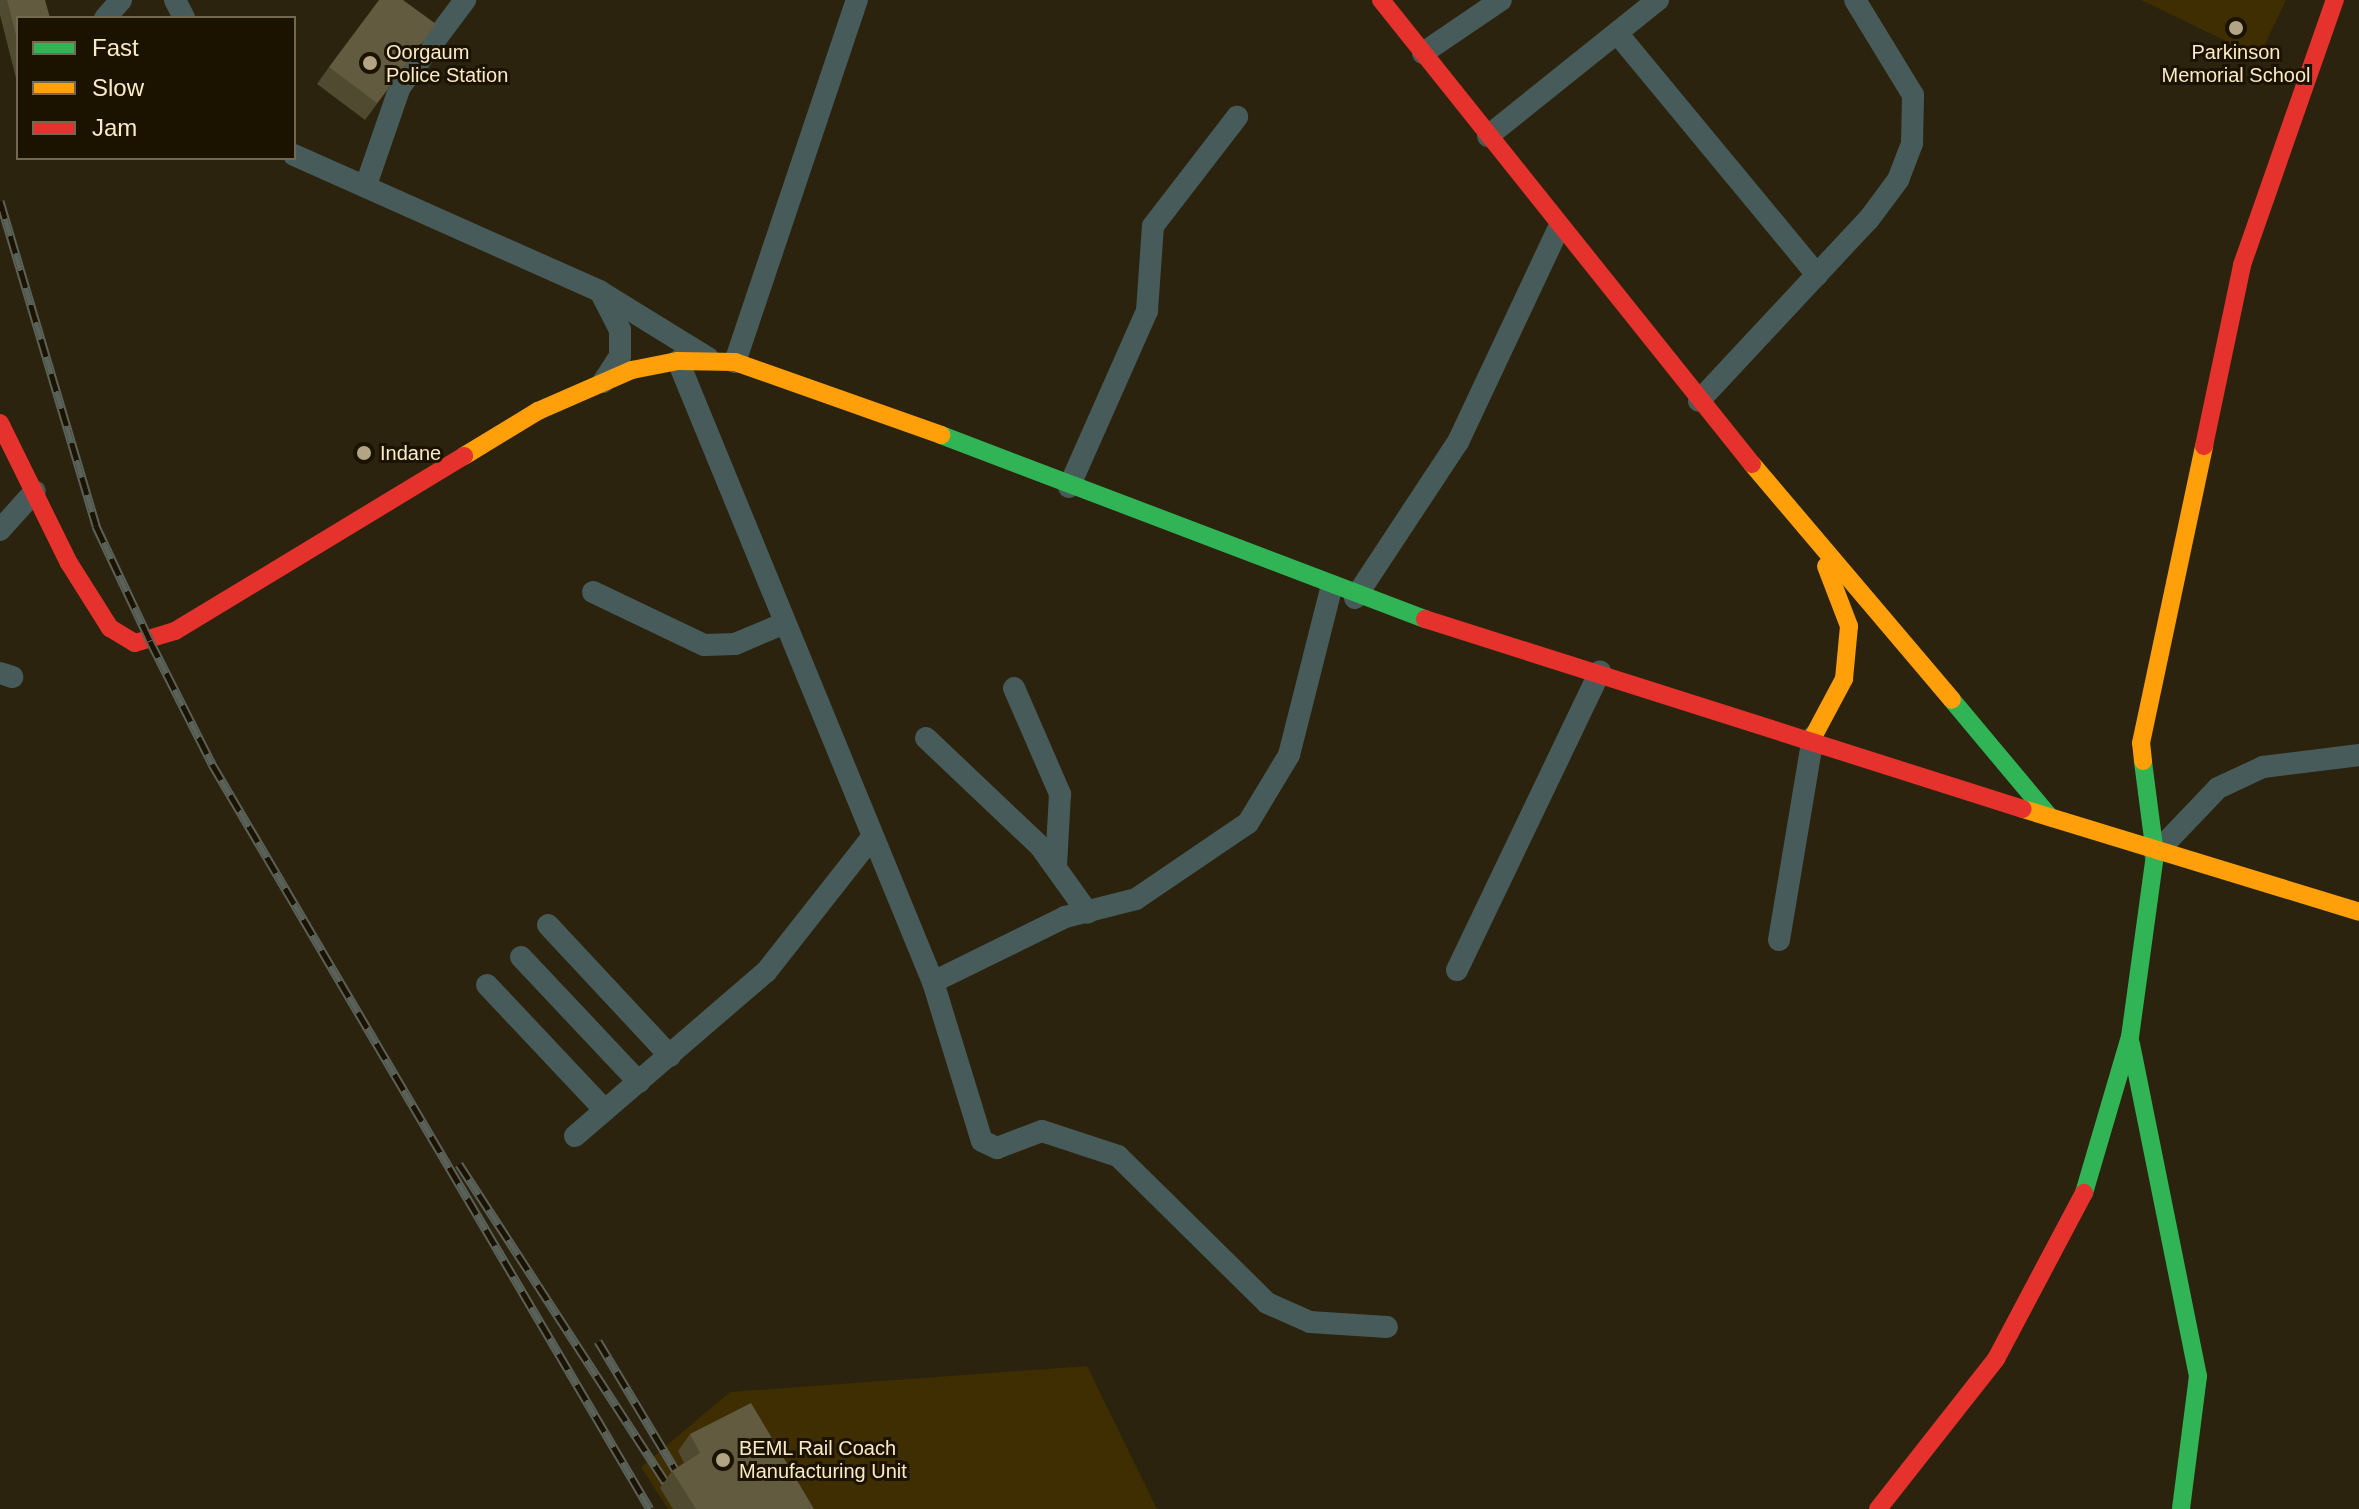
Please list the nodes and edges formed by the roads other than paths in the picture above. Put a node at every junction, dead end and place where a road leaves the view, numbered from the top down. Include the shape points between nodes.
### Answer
1 (121, 0) edge
2 (465, 0) edge
3 (857, 0) edge
4 (1381, 0) edge
5 (1501, 0) edge
6 (1658, 0) edge
7 (1855, 0) edge
8 (2335, 0) edge
9 (107, 16) edge
10 (1617, 33) junction
11 (1423, 53) junction
12 (1237, 117) dead end
13 (1488, 136) junction
14 (296, 156) edge
15 (366, 185) junction
16 (1559, 227) junction
17 (1817, 275) junction
18 (601, 292) junction
19 (708, 358) junction
20 (678, 361) junction
21 (735, 362) junction
22 (603, 382) junction
23 (1699, 401) junction
24 (0, 423) edge
25 (1069, 487) junction
26 (35, 491) junction
27 (0, 530) edge
28 (1817, 544) junction
29 (1331, 589) junction
30 (593, 592) dead end
31 (1355, 598) junction
32 (785, 623) junction
33 (1600, 672) junction
34 (1014, 688) dead end
35 (1813, 737) junction
36 (926, 738) dead end
37 (2359, 755) edge
38 (2050, 817) junction
39 (869, 841) junction
40 (2155, 854) junction
41 (1056, 865) junction
42 (2230, 868) junction
43 (2359, 912) edge
44 (1088, 913) junction
45 (548, 925) dead end
46 (2141, 934) junction
47 (1779, 940) dead end
48 (521, 957) dead end
49 (1457, 970) dead end
50 (933, 982) junction
51 (487, 985) dead end
52 (2130, 1037) junction
53 (670, 1056) junction
54 (639, 1082) junction
55 (605, 1110) junction
56 (575, 1136) dead end
57 (1387, 1327) dead end
58 (1878, 1509) edge
59 (2181, 1509) edge

1 - 9 street
2 - 15 street via 400,87
3 - 21 street
4 - 11 main road
5 - 11 street
6 - 10 street
7 - 17 street via 1902,70 1916,121 1898,180
8 - 40 main road via 2242,265 2147,712 2141,777
10 - 13 street
10 - 17 street
11 - 13 main road
12 - 25 street via 1153,226 1152,297
13 - 16 main road
14 - 15 street
15 - 18 street
16 - 23 main road
16 - 31 street via 1458,442
17 - 23 street
18 - 19 street
18 - 22 street via 620,330 620,356
19 - 20 main road
19 - 21 main road
20 - 22 main road
20 - 32 street
21 - 25 main road via 819,387
22 - 26 main road via 538,411 150,641 135,643 110,628
23 - 28 main road
24 - 26 main road
25 - 29 main road
26 - 27 street
28 - 35 main road via 1849,626 1844,679
28 - 38 main road
29 - 31 main road
29 - 44 street via 1289,755 1265,805 1233,836 1136,899
30 - 32 street via 704,645 735,644
31 - 33 main road
32 - 39 street
33 - 35 main road
33 - 49 street
34 - 41 street via 1060,794
35 - 38 main road
35 - 47 street
36 - 41 street
37 - 40 street via 2263,767 2218,788
38 - 40 main road
39 - 50 street
39 - 53 street via 766,972
40 - 42 main road
40 - 46 main road
41 - 44 street
42 - 43 main road
42 - 46 main road via 2174,877
44 - 50 street
45 - 53 street
46 - 52 main road
48 - 54 street
50 - 57 street via 978,1134 988,1146 1042,1131 1118,1156 1267,1303 1310,1322
51 - 55 street
52 - 58 main road via 2093,1177 2004,1345
52 - 59 main road via 2198,1376
53 - 54 street
54 - 55 street
55 - 56 street

